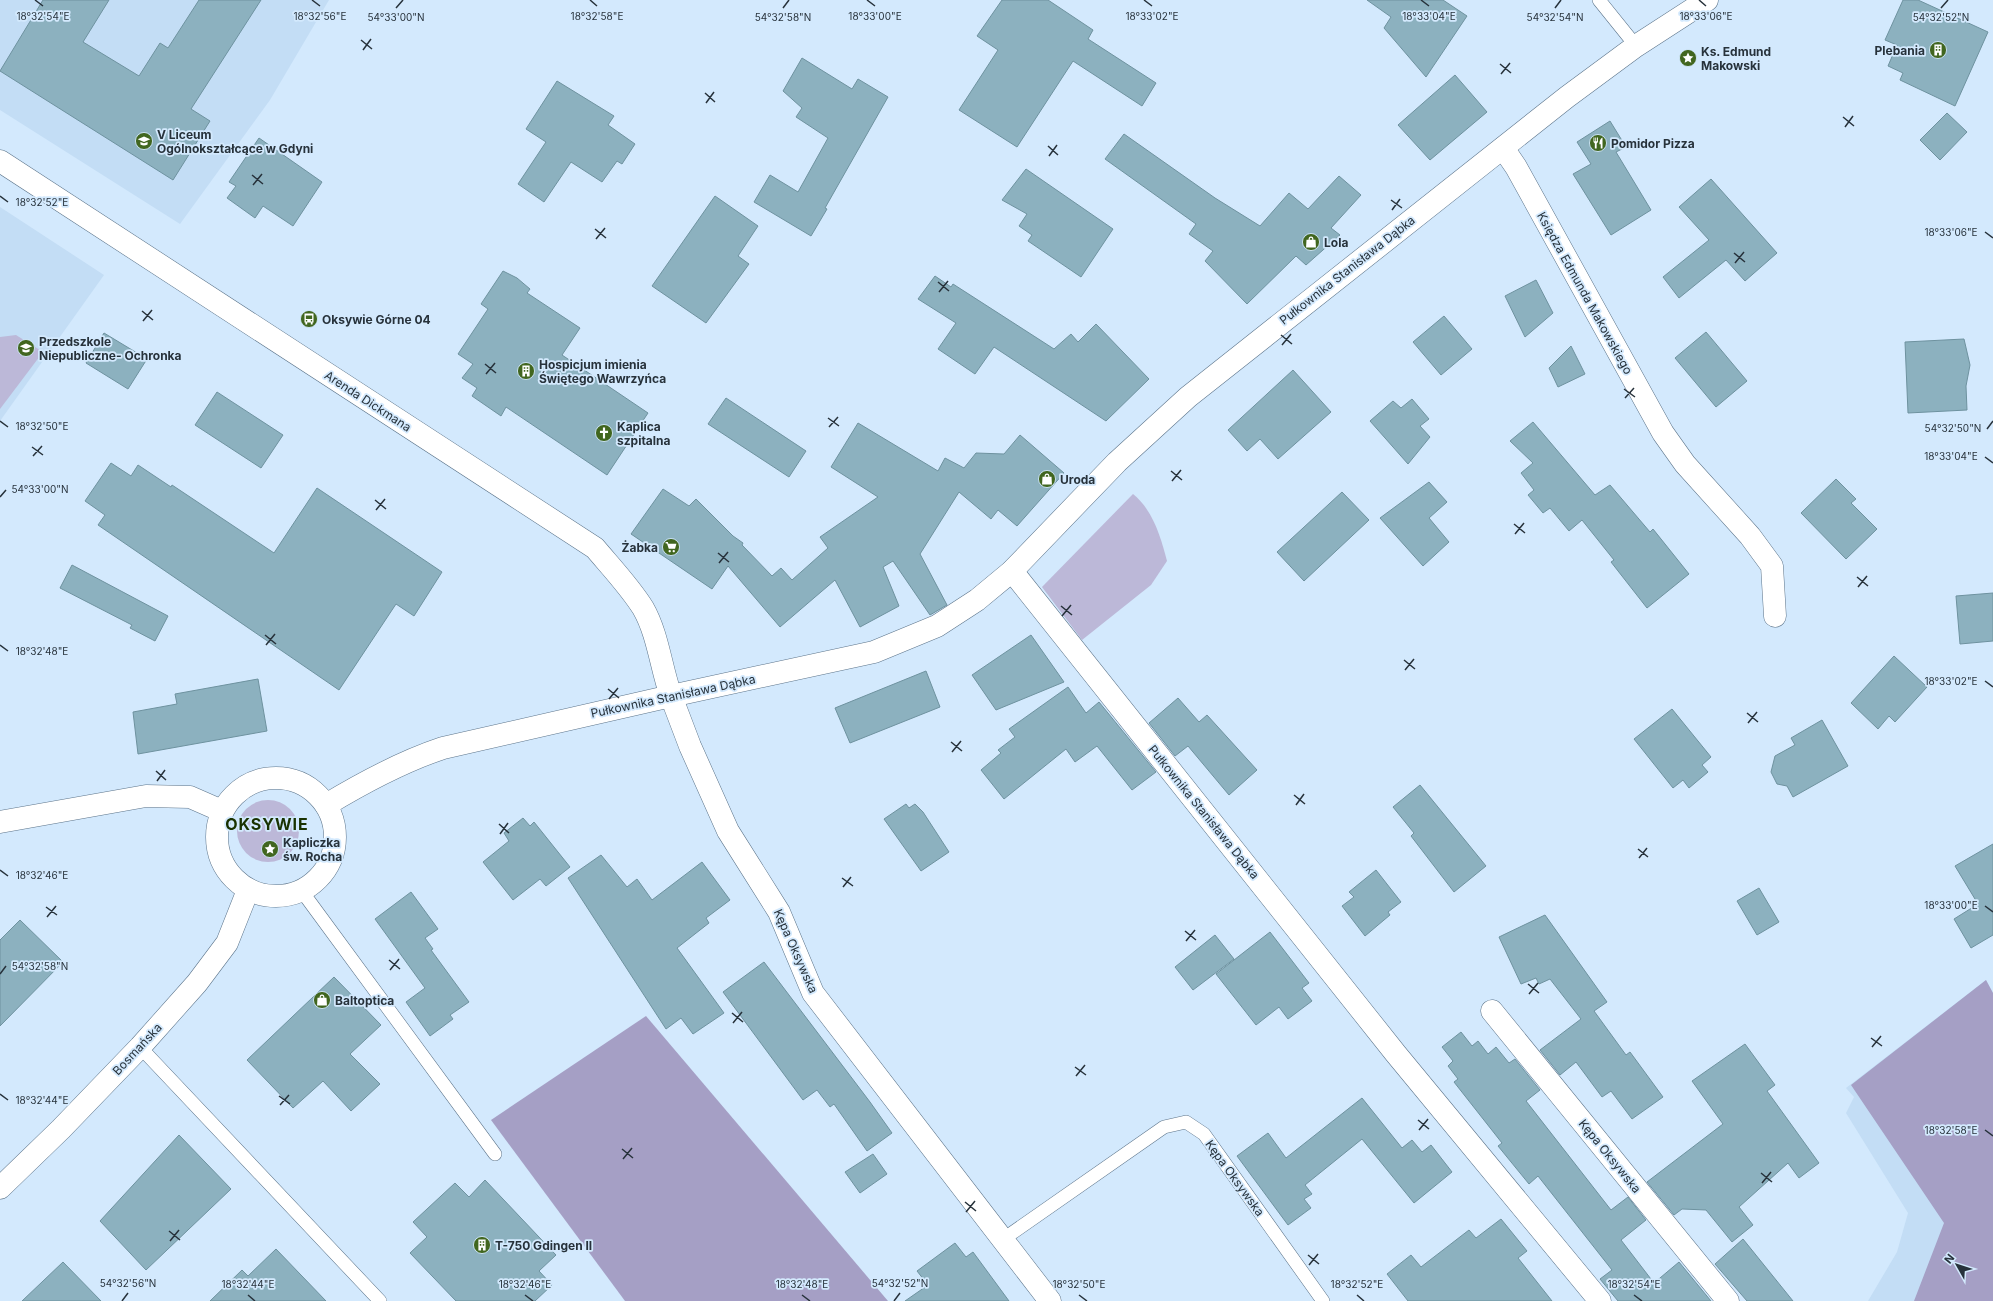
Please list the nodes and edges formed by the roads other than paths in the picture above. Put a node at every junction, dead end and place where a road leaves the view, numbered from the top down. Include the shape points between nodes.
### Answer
1 (1599, 0) edge
2 (1707, 0) edge
3 (1636, 46) junction
4 (1503, 148) junction
5 (0, 161) edge
6 (1012, 571) junction
7 (1775, 616) dead end
8 (671, 696) junction
9 (326, 805) junction
10 (222, 811) junction
11 (0, 822) edge
12 (248, 890) junction
13 (301, 890) junction
14 (1492, 1011) dead end
15 (140, 1047) junction
16 (495, 1154) dead end
17 (0, 1188) edge
18 (1002, 1240) junction
19 (380, 1301) edge
20 (1050, 1301) edge
21 (1323, 1301) edge
22 (1600, 1301) edge
23 (1728, 1301) edge

1 - 3 lane
2 - 3 street, Pułkownika Stanisława Dąbka
3 - 4 street, Pułkownika Stanisława Dąbka
4 - 6 street, Pułkownika Stanisława Dąbka via 1188,397 1117,462
4 - 7 street, Księdza Edmunda Makowskiego via 1516,167 1663,433 1685,464 1750,536 1772,566
5 - 8 street, Arenda Dickmana via 595,548 643,609 655,637
6 - 8 street, Pułkownika Stanisława Dąbka via 977,600 937,626 874,652
6 - 22 street, Pułkownika Stanisława Dąbka via 1396,1054
8 - 9 street, Pułkownika Stanisława Dąbka via 443,748 412,758
8 - 18 street, Kępa Oksywska via 728,831 780,912 813,993
9 - 10 street via 314,791 299,782 282,778 264,779 247,785 233,796
9 - 13 street via 335,826 335,848 327,869 312,885
10 - 11 street via 190,797 146,796
10 - 12 street via 216,833 219,856 230,876
12 - 13 street via 270,895 292,895
12 - 15 street, Bosmańska via 227,943 197,983
13 - 16 lane
14 - 23 street, Kępa Oksywska
15 - 17 street, Bosmańska
15 - 19 lane
18 - 20 street, Kępa Oksywska
18 - 21 lane, Kępa Oksywska via 1164,1127 1186,1122 1204,1134

